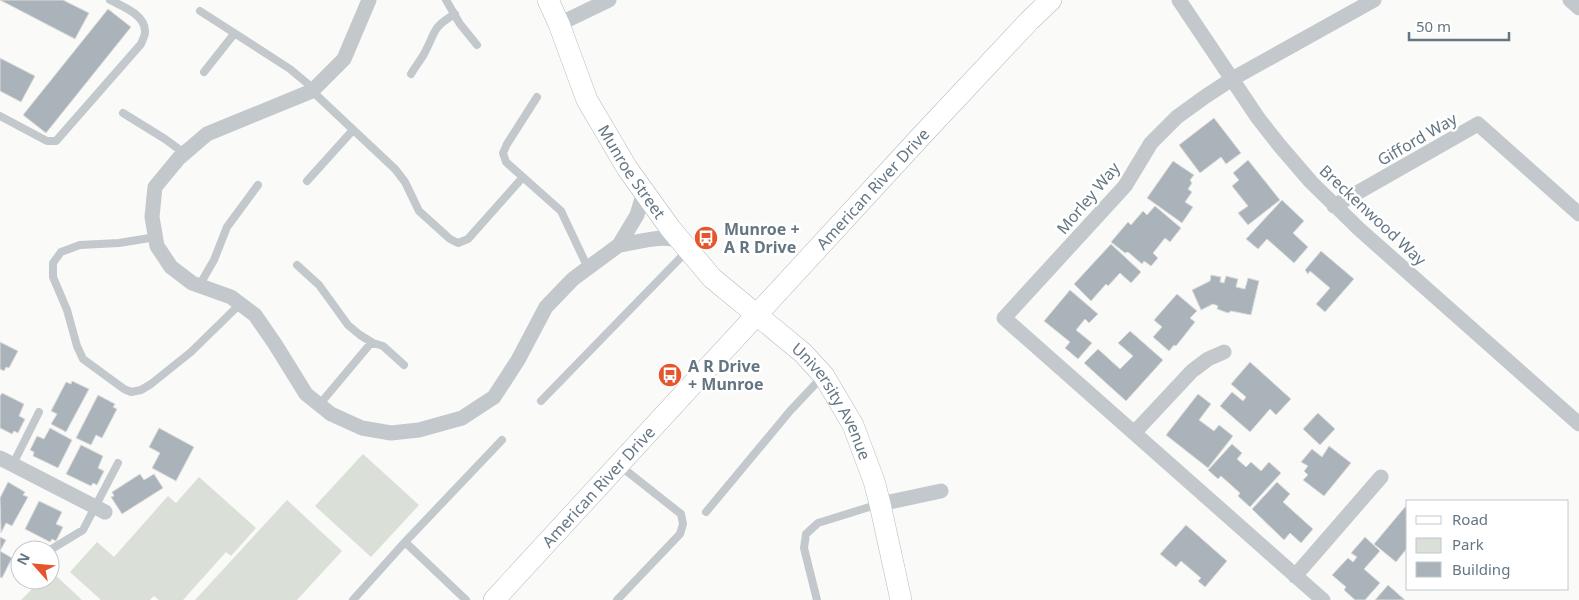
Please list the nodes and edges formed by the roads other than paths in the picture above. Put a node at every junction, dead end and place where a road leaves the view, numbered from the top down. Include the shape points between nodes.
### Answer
1 (110, 0) edge
2 (369, 0) edge
3 (446, 0) edge
4 (548, 0) edge
5 (609, 0) edge
6 (1051, 0) edge
7 (1179, 0) edge
8 (1374, 0) edge
9 (1570, 0) edge
10 (1579, 8) edge
11 (200, 11) dead end
12 (455, 14) junction
13 (559, 24) junction
14 (234, 34) junction
15 (477, 45) dead end
16 (204, 72) dead end
17 (411, 74) dead end
18 (1232, 79) junction
19 (313, 90) junction
20 (537, 97) dead end
21 (123, 113) dead end
22 (0, 116) edge
23 (353, 130) junction
24 (184, 153) junction
25 (524, 178) junction
26 (307, 181) dead end
27 (258, 185) dead end
28 (644, 192) junction
29 (1334, 206) junction
30 (1579, 214) edge
31 (156, 236) junction
32 (620, 245) junction
33 (683, 245) junction
34 (297, 265) dead end
35 (588, 268) junction
36 (199, 286) junction
37 (240, 304) junction
38 (757, 316) junction
39 (372, 342) junction
40 (1224, 352) dead end
41 (404, 365) dead end
42 (824, 376) junction
43 (541, 400) dead end
44 (319, 404) junction
45 (39, 412) dead end
46 (1579, 424) edge
47 (1134, 433) junction
48 (502, 440) dead end
49 (6, 461) edge
50 (118, 463) dead end
51 (618, 464) junction
52 (1381, 477) dead end
53 (941, 491) dead end
54 (880, 504) junction
55 (100, 509) junction
56 (706, 512) dead end
57 (405, 542) junction
58 (60, 544) edge
59 (1295, 576) junction
60 (354, 600) edge
61 (466, 600) edge
62 (494, 600) edge
63 (617, 600) edge
64 (817, 600) edge
65 (901, 600) edge
66 (1323, 600) edge

1 - 22 lane via 134,12 144,24 141,44 56,141 47,142
2 - 19 street via 344,59
3 - 12 lane
4 - 13 street, Munroe Street
5 - 13 street
6 - 38 street, American River Drive via 930,126
7 - 18 street, Breckenwood Way
8 - 18 street, Morley Way
9 - 10 street
11 - 14 lane
12 - 15 lane
12 - 17 lane via 432,33 425,53
13 - 28 street, Munroe Street via 587,100
14 - 16 lane
14 - 19 lane via 290,68
18 - 29 street, Breckenwood Way via 1280,146
18 - 47 street, Morley Way via 1192,106 1158,135 1125,186 1004,318
19 - 23 lane
19 - 24 street via 207,134
20 - 25 lane via 503,154 506,162
21 - 24 lane
23 - 25 lane via 395,169 409,188 419,211 450,240 458,243 468,239
23 - 26 lane
24 - 31 street via 155,187 152,217
25 - 35 lane via 561,212
27 - 36 lane via 227,227
28 - 32 street via 637,215
28 - 33 street, Munroe Street
29 - 30 street, Gifford Way via 1478,124
29 - 46 street, Breckenwood Way
31 - 36 street via 157,246 171,267
31 - 37 lane via 119,243 80,245 61,252 53,263 53,277 83,359 124,389 131,392 141,390 191,352
32 - 33 street via 666,237
32 - 35 street
33 - 38 street, Munroe Street via 712,278
33 - 43 lane
34 - 39 lane via 319,285 348,325
35 - 44 street via 546,307 494,397 462,418 419,430 392,433 362,428 331,414
36 - 37 street via 231,297
37 - 44 street via 255,315 306,394
38 - 42 street, University Avenue via 788,339
38 - 51 street, American River Drive
39 - 41 lane via 383,346
39 - 44 lane
40 - 47 street via 1192,371
42 - 54 street, University Avenue via 853,425
42 - 56 lane via 790,411
45 - 49 lane
47 - 59 street, Morley Way
48 - 57 lane
49 - 55 street
50 - 55 lane
51 - 62 street, American River Drive
51 - 63 lane via 681,514 683,524 680,534
52 - 59 street
53 - 54 street
54 - 64 lane via 818,523 806,534 804,548
54 - 65 street, University Avenue
55 - 58 lane via 83,530
57 - 60 lane
57 - 61 lane
59 - 66 street, Morley Way

